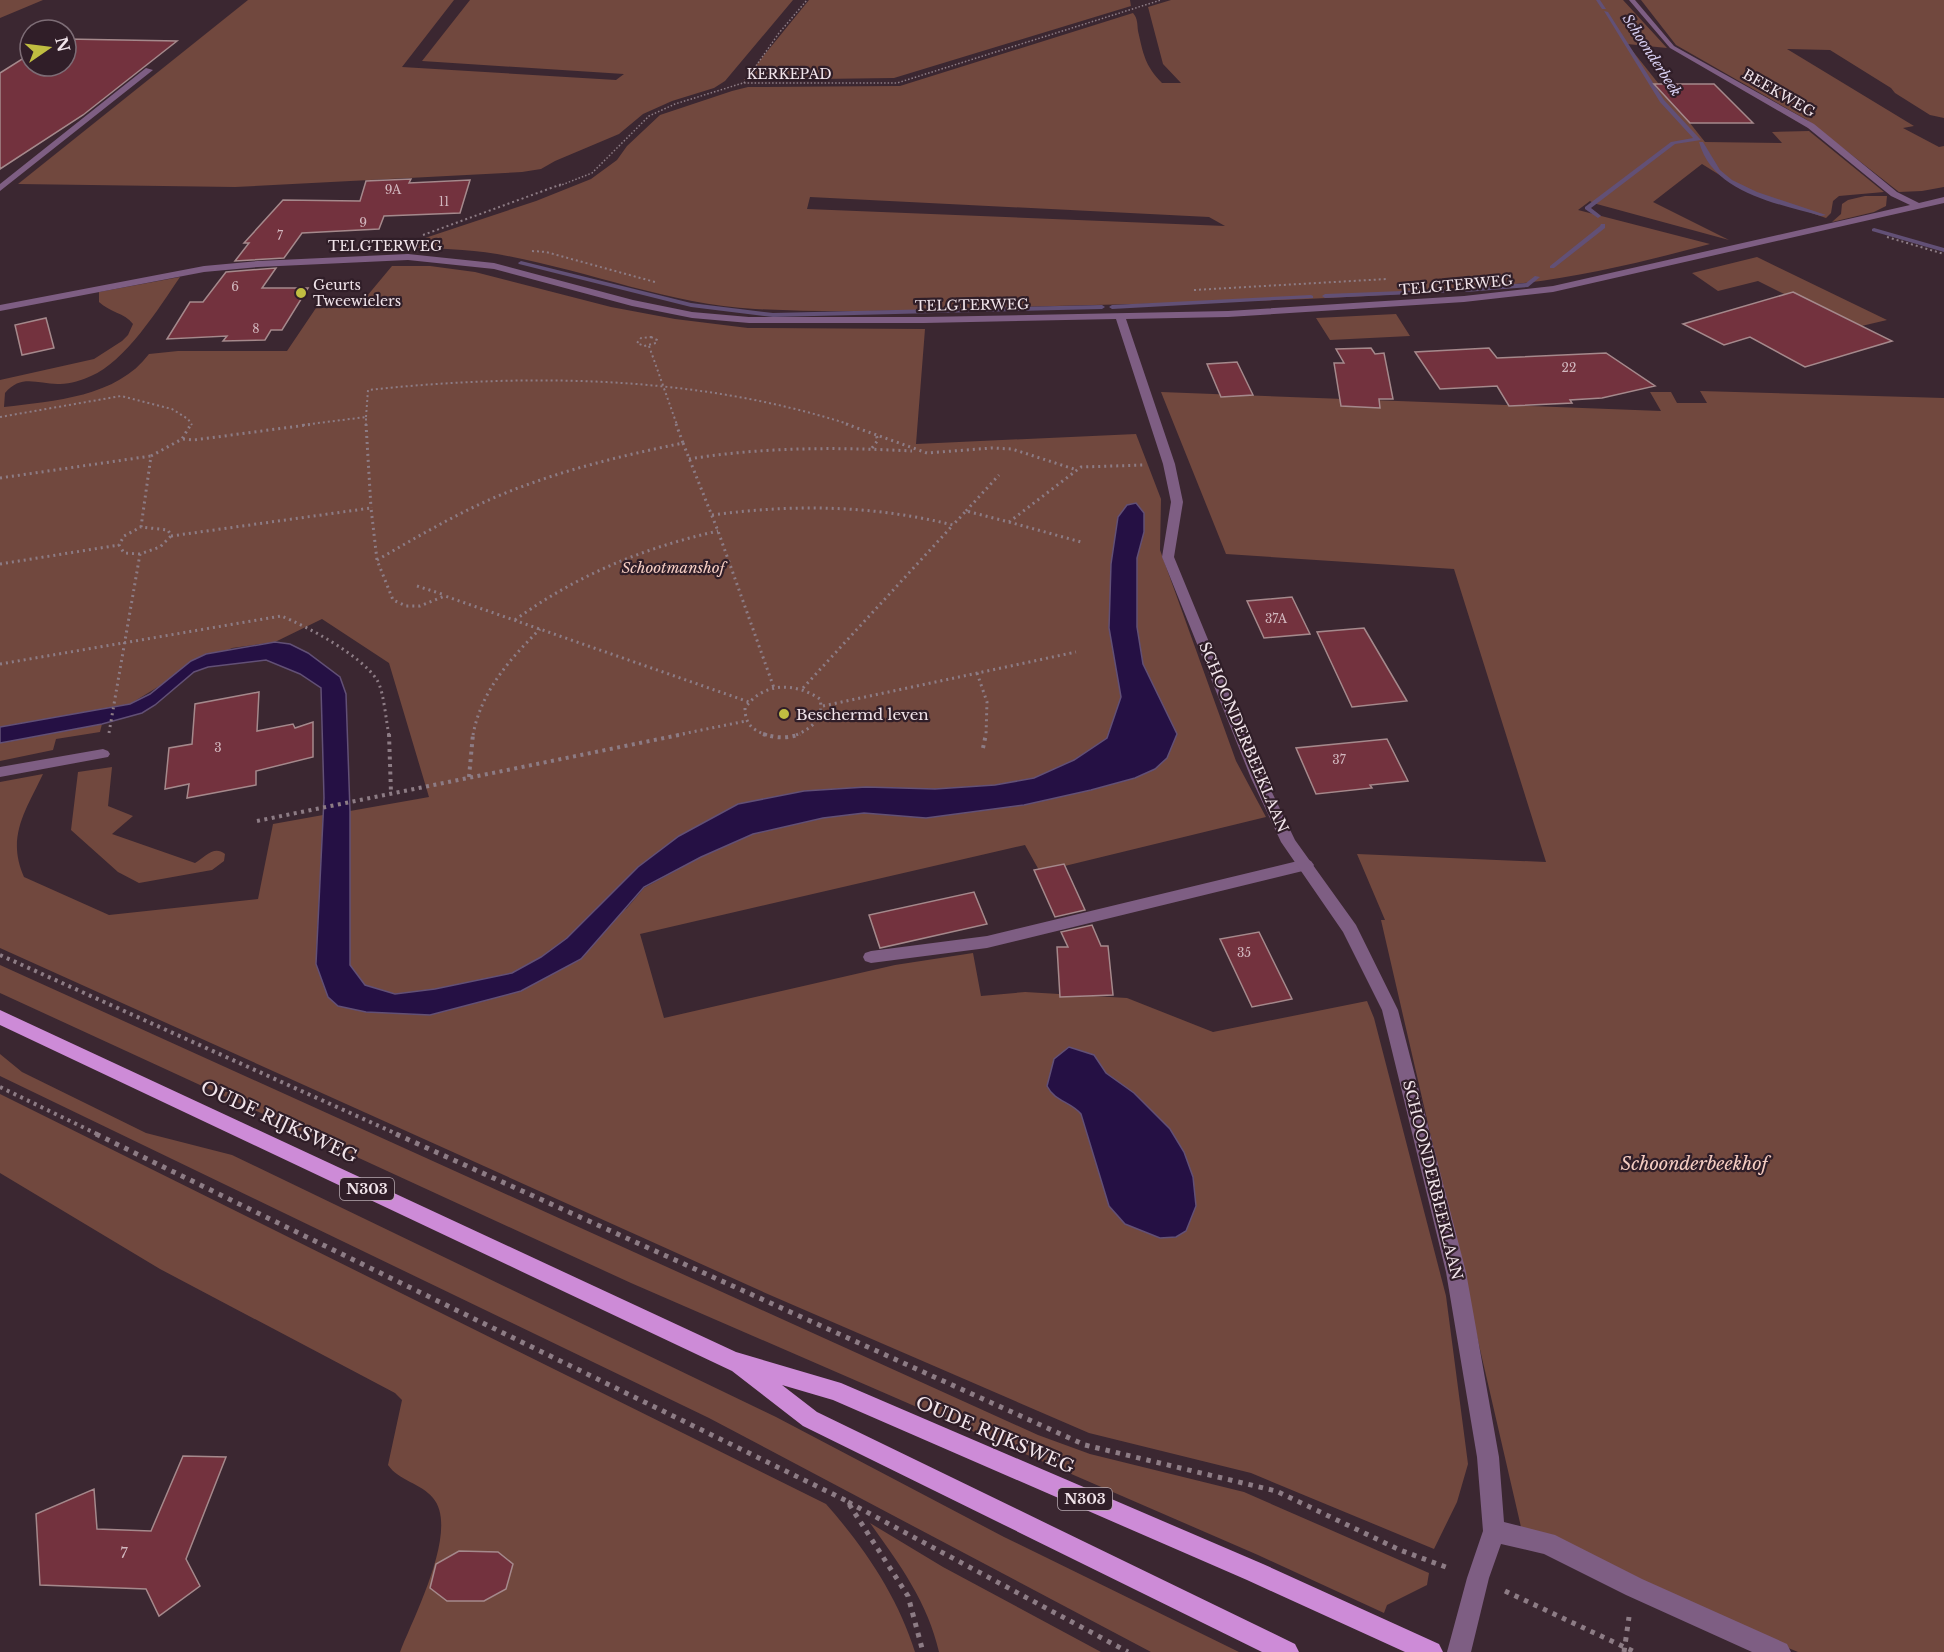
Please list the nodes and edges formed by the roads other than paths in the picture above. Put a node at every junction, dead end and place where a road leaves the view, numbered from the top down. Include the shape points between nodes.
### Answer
1 (1632, 0) edge
2 (149, 70) dead end
3 (0, 188) edge
4 (1944, 200) edge
5 (1918, 206) junction
6 (0, 308) edge
7 (1120, 316) junction
8 (103, 754) dead end
9 (0, 772) edge
10 (1306, 865) junction
11 (871, 957) dead end
12 (0, 1017) edge
13 (734, 1361) junction
14 (1494, 1531) junction
15 (1287, 1652) edge
16 (1431, 1652) edge
17 (1459, 1652) edge
18 (1779, 1652) edge

1 - 5 street, BEEKWEG via 1672,47 1811,126 1893,194
2 - 3 street
4 - 5 street, TELGTERWEG
5 - 7 street, TELGTERWEG via 1553,289 1464,299 1228,314
6 - 7 street, TELGTERWEG via 204,269 408,257 494,266 632,303 692,315 748,320
7 - 10 street, SCHOONDERBEEKLAAN via 1169,464 1177,502 1168,557 1258,778 1289,842
8 - 9 street
10 - 11 street via 987,942
10 - 14 street, SCHOONDERBEEKLAAN via 1350,929 1390,1010 1456,1272 1488,1457
12 - 13 main road, OUDE RIJKSWEG / N303
13 - 15 main road, OUDE RIJKSWEG / N303 via 810,1419
13 - 16 main road, OUDE RIJKSWEG / N303 via 834,1390
14 - 17 street, SCHOONDERBEEKLAAN
14 - 18 street via 1547,1543

